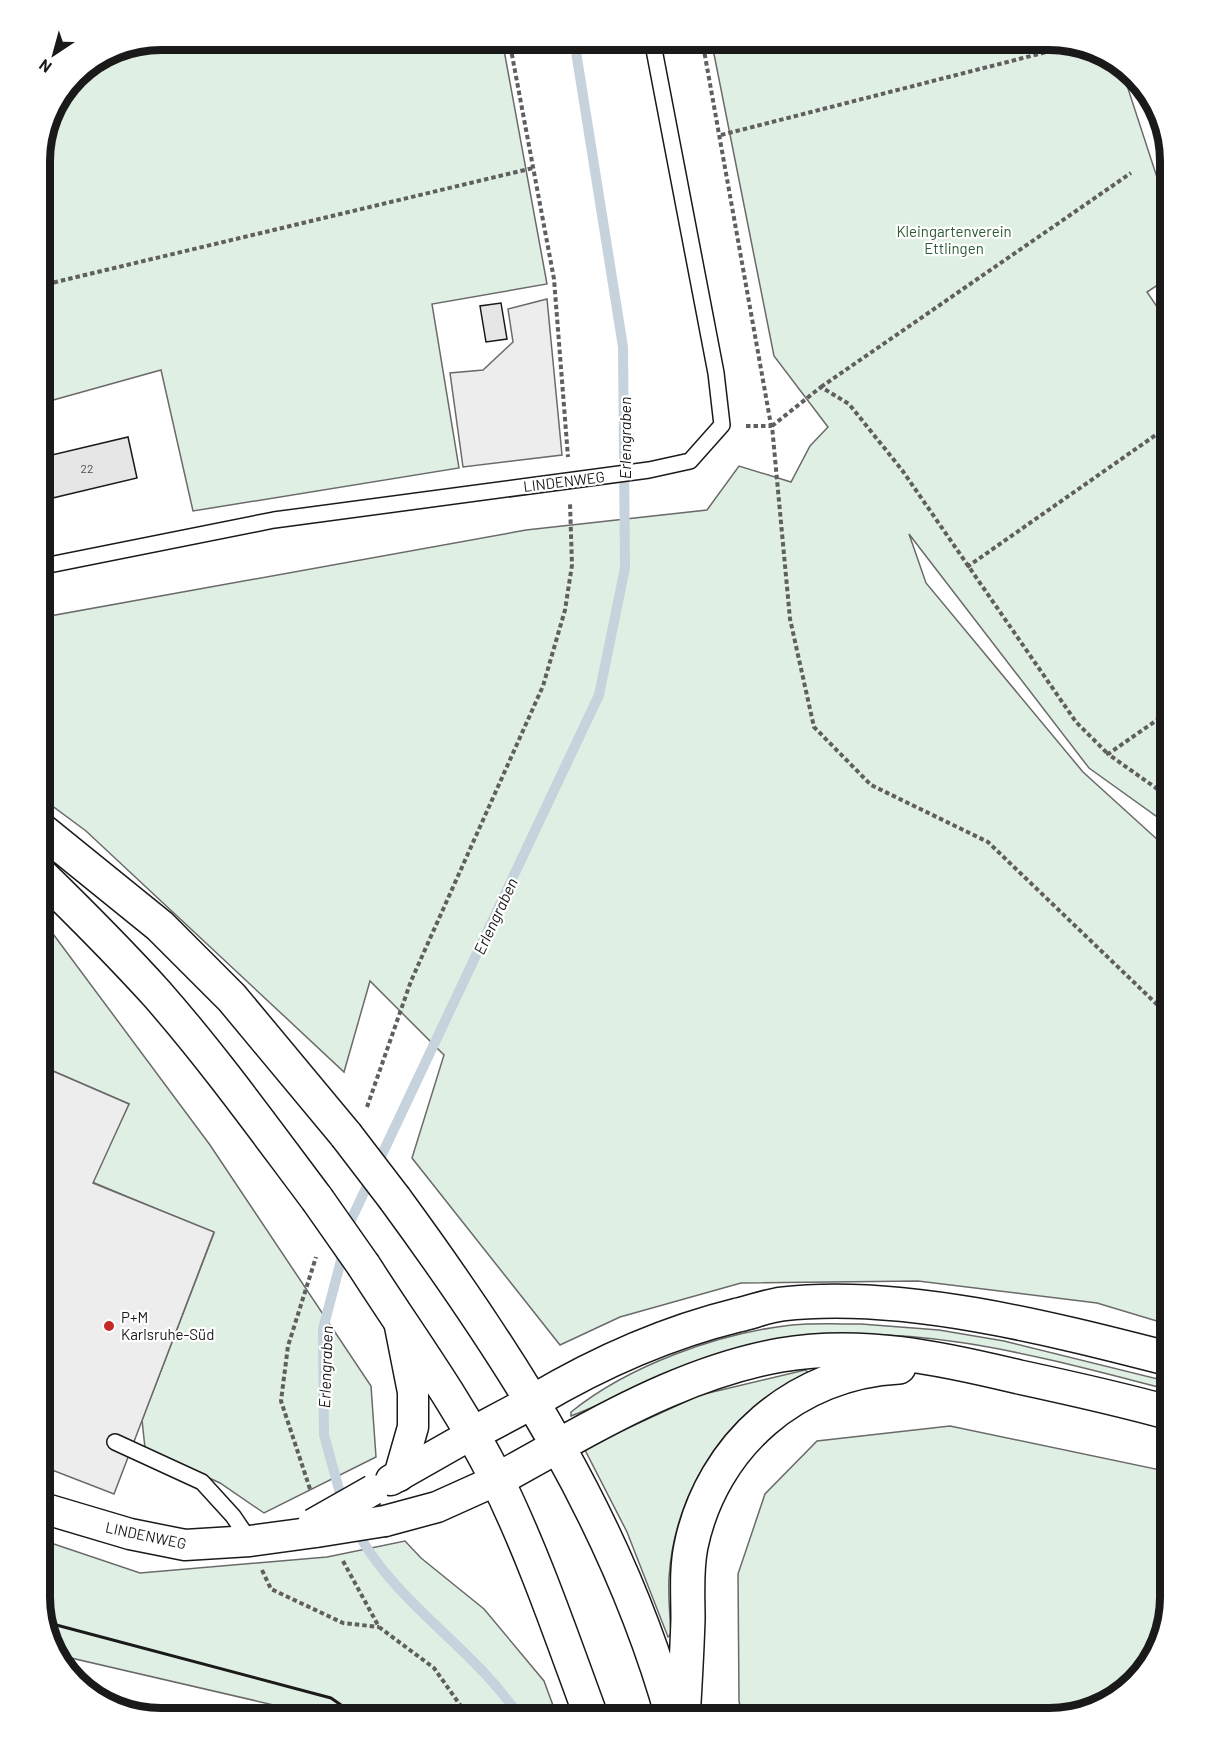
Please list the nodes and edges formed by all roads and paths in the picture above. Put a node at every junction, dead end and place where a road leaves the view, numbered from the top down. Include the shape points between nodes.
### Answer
1 (511, 50) edge
2 (654, 50) edge
3 (704, 50) edge
4 (1054, 50) edge
5 (722, 135) junction
6 (533, 168) junction
7 (1131, 173) dead end
8 (50, 283) edge
9 (821, 387) junction
10 (722, 425) junction
11 (772, 426) junction
12 (1160, 432) edge
13 (570, 479) junction
14 (50, 565) edge
15 (967, 567) junction
16 (1160, 718) edge
17 (1108, 754) junction
18 (1160, 791) edge
19 (50, 837) edge
20 (50, 884) edge
21 (1160, 1007) edge
22 (356, 1122) junction
23 (317, 1254) dead end
24 (399, 1321) junction
25 (1160, 1357) edge
26 (963, 1364) junction
27 (534, 1401) junction
28 (1160, 1411) edge
29 (472, 1434) junction
30 (115, 1442) dead end
31 (558, 1446) junction
32 (399, 1476) junction
33 (496, 1480) junction
34 (311, 1493) dead end
35 (50, 1510) edge
36 (306, 1531) junction
37 (250, 1541) junction
38 (340, 1555) dead end
39 (379, 1627) junction
40 (462, 1708) edge
41 (588, 1708) edge
42 (668, 1708) edge
43 (684, 1708) edge

1 - 6 path
2 - 10 lane via 716,373
3 - 5 path
4 - 5 path
5 - 11 path
6 - 8 path
6 - 13 path via 554,279
7 - 9 path
9 - 11 path
9 - 15 path via 849,404 902,470
10 - 11 path
10 - 13 lane, LINDENWEG via 690,461
11 - 21 path via 790,619 814,727 871,785 988,842
12 - 15 path
13 - 14 lane, LINDENWEG via 274,520
13 - 22 path via 572,565 565,610 543,686 411,981
15 - 17 path via 1076,722
16 - 17 path
17 - 18 path
19 - 22 main road via 159,926
20 - 24 main road, bridge via 158,995 222,1074 317,1200
22 - 27 main road, bridge via 395,1199
23 - 34 path via 288,1346 282,1401
24 - 29 main road via 447,1389
24 - 32 street via 413,1392 413,1428
25 - 27 main road via 983,1316 839,1300 780,1305 687,1328 586,1370
26 - 28 main road
26 - 31 main road via 889,1350 835,1349 781,1355 729,1367 678,1387
26 - 43 main road via 876,1368 846,1374 790,1399 744,1439 710,1490 691,1548
27 - 29 main road
27 - 31 main road
29 - 32 street, LINDENWEG
29 - 33 main road
30 - 37 lane via 202,1482
31 - 33 main road
31 - 42 main road via 629,1586
32 - 36 street, LINDENWEG, bridge
33 - 36 street, LINDENWEG, bridge via 437,1507 385,1521
33 - 41 main road
35 - 37 street, LINDENWEG via 130,1534 185,1545
36 - 37 street, LINDENWEG
37 - 39 path via 271,1589 343,1623
38 - 39 path
39 - 40 path via 434,1668

